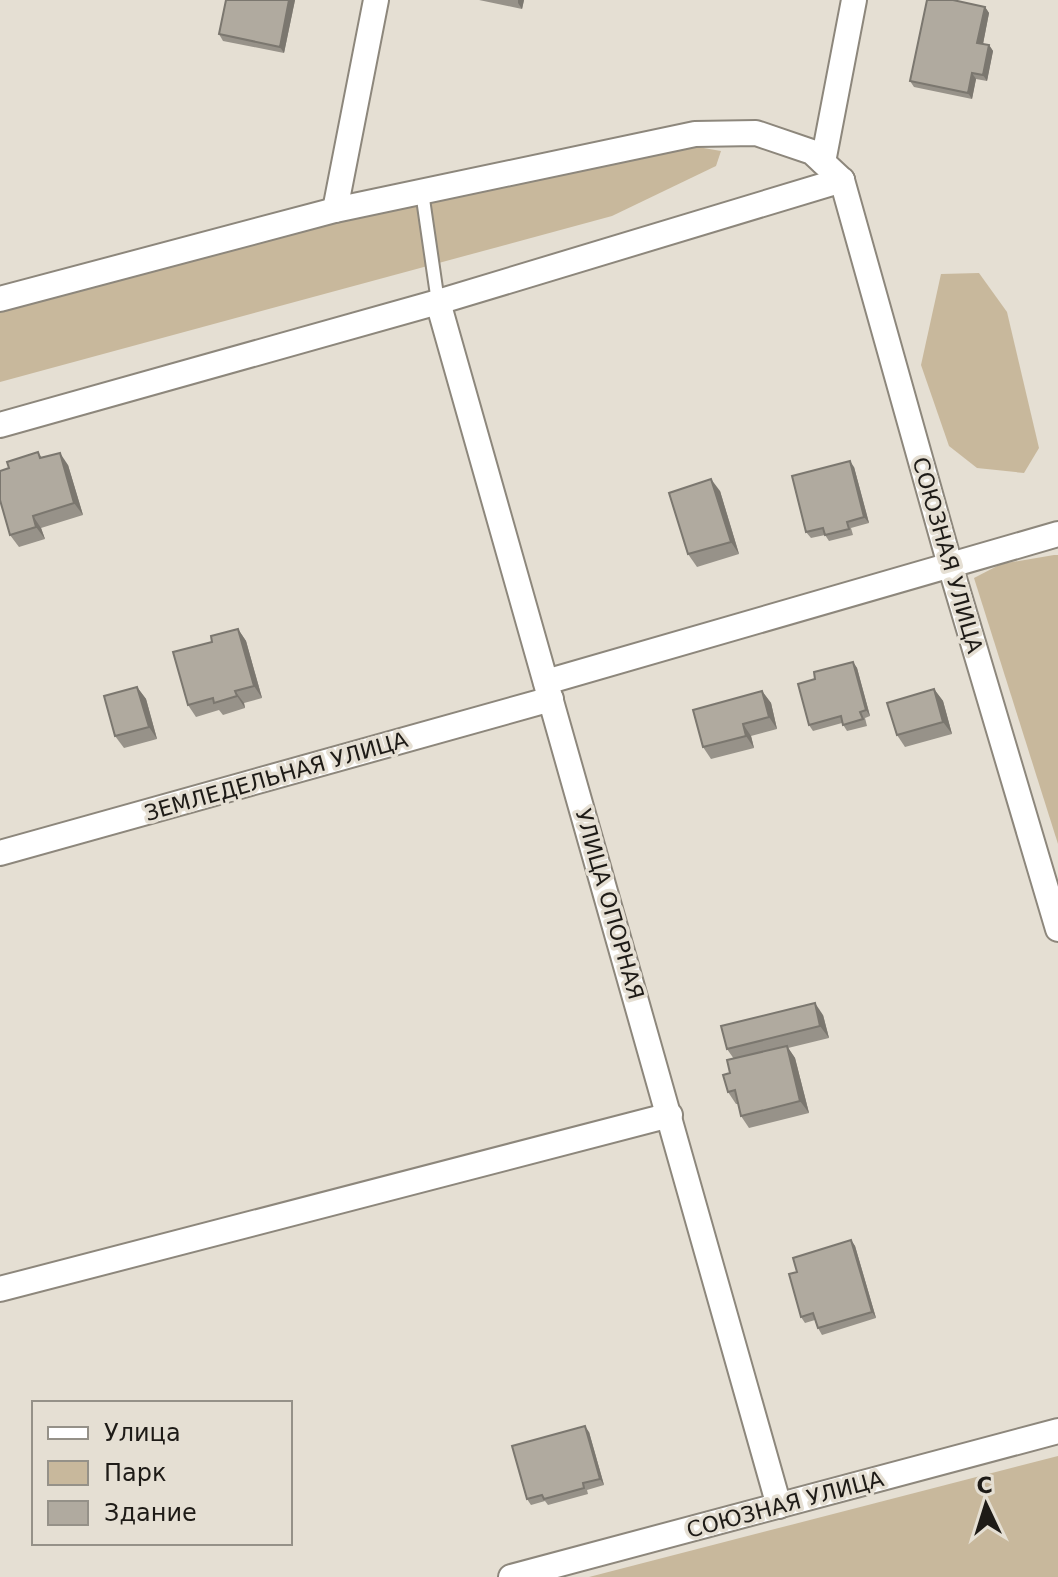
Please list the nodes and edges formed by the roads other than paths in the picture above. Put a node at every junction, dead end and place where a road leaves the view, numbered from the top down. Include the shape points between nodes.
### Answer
1 (376, 0) edge
2 (854, 0) edge
3 (823, 162) junction
4 (842, 180) junction
5 (422, 192) junction
6 (335, 210) junction
7 (0, 299) edge
8 (438, 302) junction
9 (0, 425) edge
10 (1058, 534) edge
11 (950, 565) junction
12 (549, 690) junction
13 (0, 853) edge
14 (1058, 929) edge
15 (670, 1115) junction
16 (0, 1289) edge
17 (1058, 1431) edge
18 (779, 1506) junction
19 (511, 1577) edge

1 - 6 street
2 - 3 street
3 - 4 street
3 - 5 street via 812,152 756,133 695,134
4 - 8 street
4 - 11 street, СОЮЗНАЯ УЛИЦА
5 - 6 street
5 - 8 lane
6 - 7 street
8 - 9 street
8 - 12 street, УЛИЦА ОПОРНАЯ
10 - 11 street, ЗЕМЛЕДЕЛЬНАЯ УЛИЦА
11 - 12 street, ЗЕМЛЕДЕЛЬНАЯ УЛИЦА
11 - 14 street, СОЮЗНАЯ УЛИЦА
12 - 13 street, ЗЕМЛЕДЕЛЬНАЯ УЛИЦА
12 - 15 street, УЛИЦА ОПОРНАЯ
15 - 16 street
15 - 18 street, УЛИЦА ОПОРНАЯ
17 - 18 street, СОЮЗНАЯ УЛИЦА
18 - 19 street, СОЮЗНАЯ УЛИЦА

